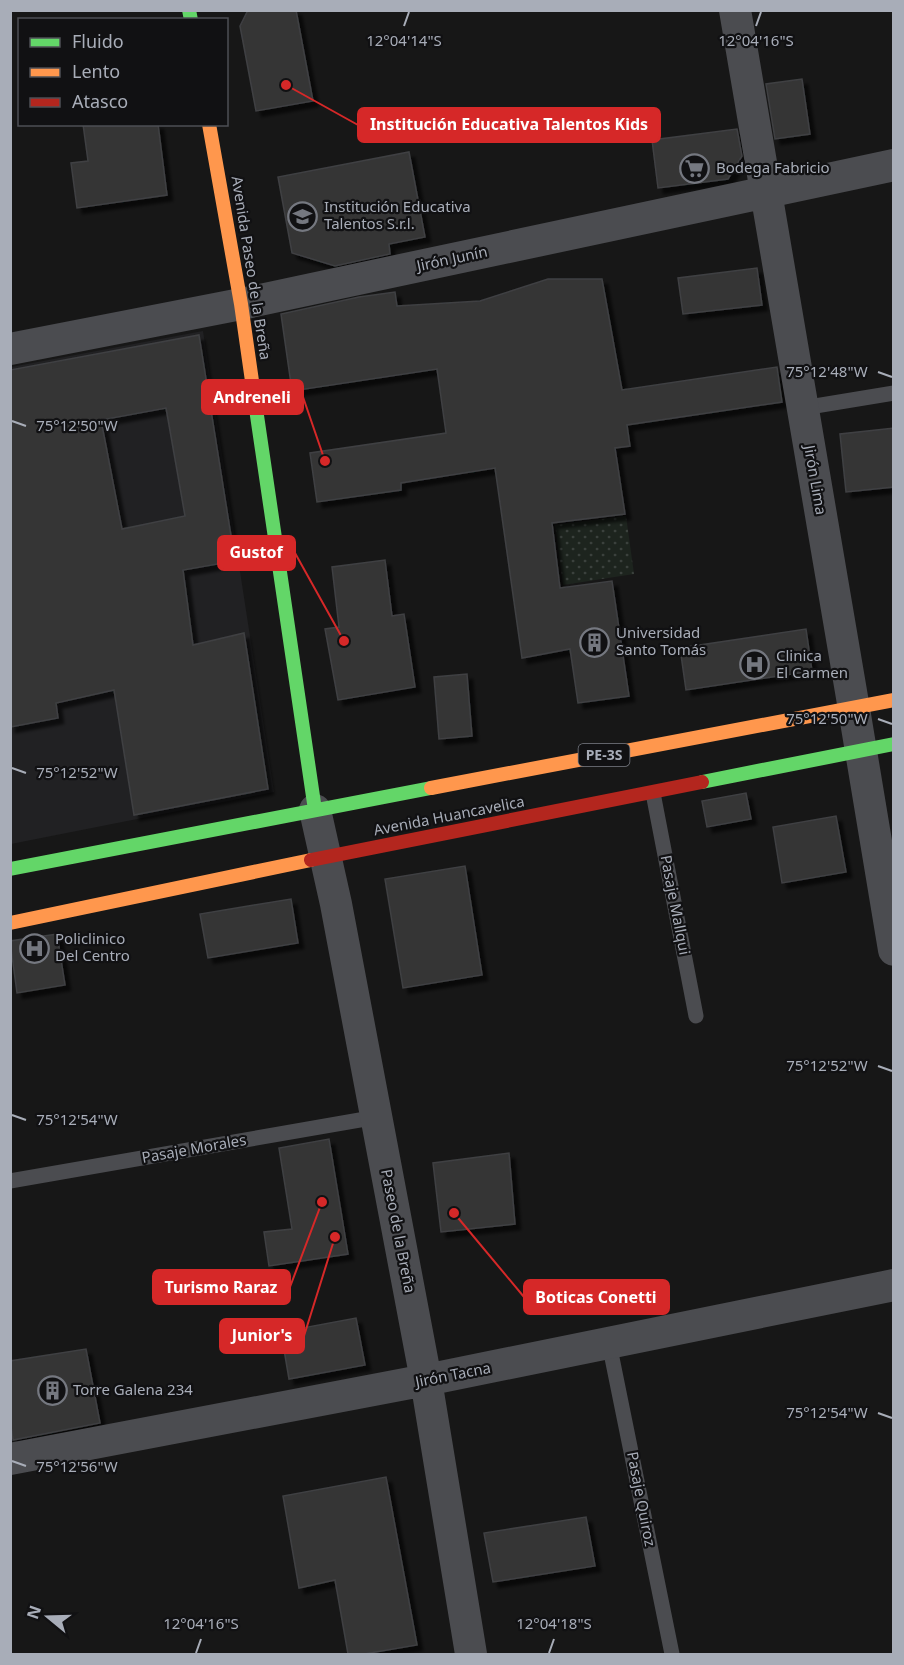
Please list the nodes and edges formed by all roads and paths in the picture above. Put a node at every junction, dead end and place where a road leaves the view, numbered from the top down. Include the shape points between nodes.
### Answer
1 (735, 10) edge
2 (209, 126) edge
3 (894, 165) edge
4 (766, 193) junction
5 (241, 304) junction
6 (10, 349) edge
7 (894, 393) edge
8 (802, 408) junction
9 (894, 700) edge
10 (854, 709) junction
11 (894, 744) edge
12 (861, 751) junction
13 (653, 793) junction
14 (315, 810) junction
15 (326, 857) junction
16 (10, 868) edge
17 (10, 923) edge
18 (894, 950) edge
19 (696, 1016) dead end
20 (377, 1117) junction
21 (10, 1181) edge
22 (894, 1285) edge
23 (609, 1343) junction
24 (426, 1380) junction
25 (10, 1459) edge
26 (471, 1654) edge
27 (672, 1654) edge

1 - 4 street, Jirón Lima
2 - 5 main road, Avenida Paseo de la Breña
3 - 4 street, Jirón Junín
4 - 5 street, Jirón Junín
4 - 8 street, Jirón Lima
5 - 6 street, Jirón Junín
5 - 14 main road, Avenida Paseo de la Breña
7 - 8 lane
8 - 10 street, Jirón Lima
9 - 10 main road, Avenida Huancavelica / PE-3S
10 - 12 street, Jirón Lima
10 - 14 main road, Avenida Huancavelica / PE-3S
11 - 12 main road, Avenida Huancavelica
12 - 13 main road, Avenida Huancavelica
12 - 18 street, Jirón Lima
13 - 15 main road, Avenida Huancavelica
13 - 19 lane, Pasaje Mallqui
14 - 15 street, Paseo de la Breña
14 - 16 main road, Avenida Huancavelica / PE-3S
15 - 17 main road, Avenida Huancavelica
15 - 20 street, Paseo de la Breña
20 - 21 lane, Pasaje Morales
20 - 24 street, Paseo de la Breña
22 - 23 street, Jirón Tacna
23 - 24 street, Jirón Tacna
23 - 27 lane, Pasaje Quiroz
24 - 25 street, Jirón Tacna
24 - 26 street, Paseo de la Breña

